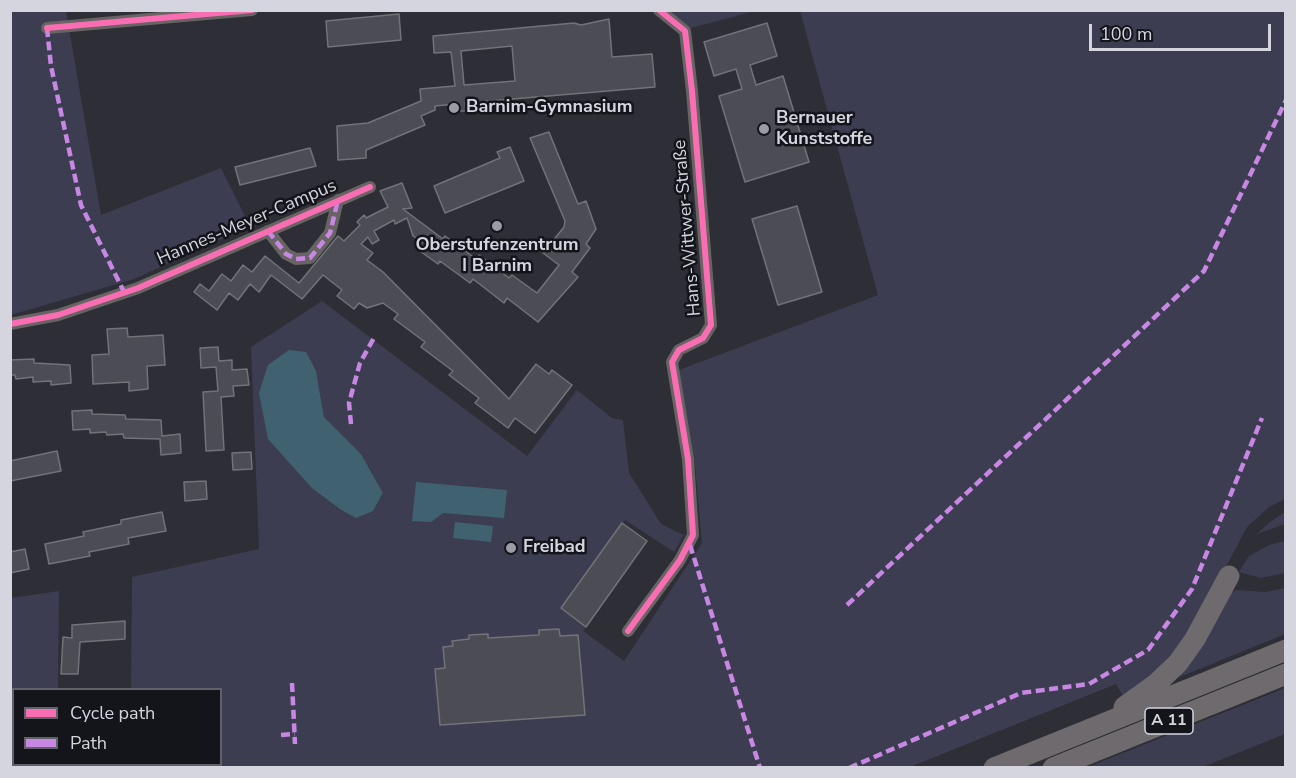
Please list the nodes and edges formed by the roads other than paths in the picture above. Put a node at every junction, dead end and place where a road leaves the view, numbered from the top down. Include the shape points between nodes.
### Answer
1 (252, 10) edge
2 (659, 10) edge
3 (47, 28) dead end
4 (370, 187) dead end
5 (338, 200) junction
6 (268, 231) junction
7 (10, 324) edge
8 (1229, 576) dead end
9 (628, 631) dead end
10 (1286, 650) edge
11 (1286, 674) edge
12 (1097, 726) junction
13 (994, 768) edge
14 (1053, 768) edge

1 - 3 street
2 - 9 street, Hans-Wittwer-Straße via 685,31 711,325 703,338 679,351 672,362 688,459 693,535 685,553
4 - 5 street, Hannes-Meyer-Campus
5 - 6 street, Hannes-Meyer-Campus
5 - 6 street via 330,232 310,258 296,259 286,254
6 - 7 street, Hannes-Meyer-Campus via 138,288 58,315
8 - 12 highway via 1178,663 1156,684
10 - 12 highway, A 11
11 - 14 highway, A 11
12 - 13 highway, A 11

